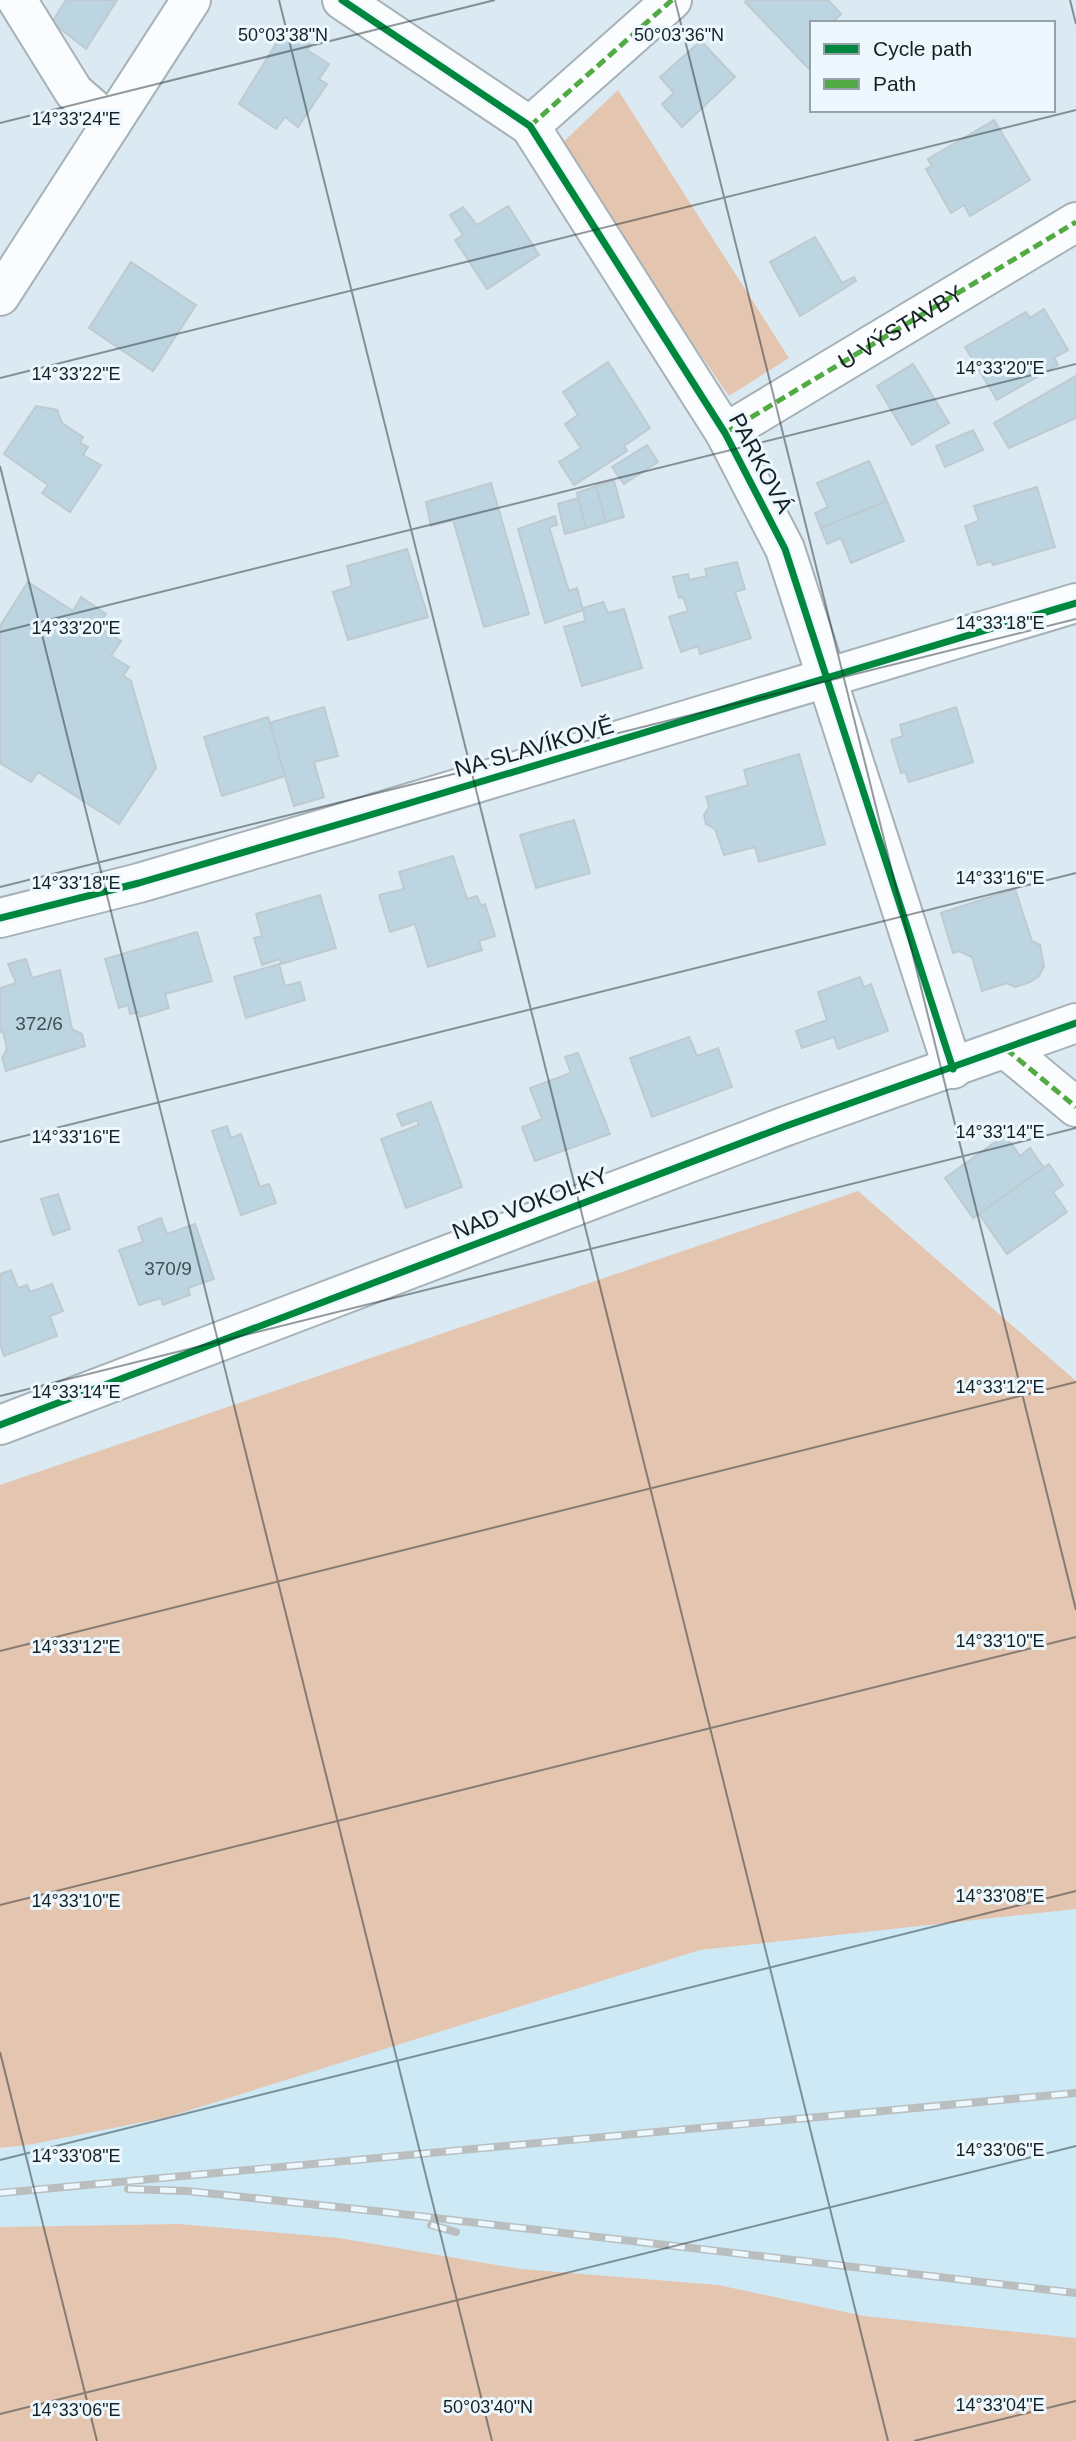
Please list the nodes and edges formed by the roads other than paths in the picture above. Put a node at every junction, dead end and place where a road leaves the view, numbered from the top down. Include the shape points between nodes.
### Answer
1 (17, 0) edge
2 (191, 0) edge
3 (342, 0) edge
4 (672, 0) edge
5 (111, 124) junction
6 (530, 126) junction
7 (1076, 222) edge
8 (0, 296) edge
9 (725, 433) junction
10 (1076, 603) edge
11 (829, 679) junction
12 (0, 919) edge
13 (1076, 1023) edge
14 (1006, 1049) junction
15 (953, 1069) junction
16 (1076, 1107) edge
17 (0, 1425) edge

1 - 5 street via 74,92
2 - 5 street
3 - 6 street, PARKOVÁ
4 - 6 street
5 - 8 street
6 - 9 street, PARKOVÁ
7 - 9 street, U VÝSTAVBY
9 - 11 street, PARKOVÁ via 785,549
10 - 11 street, NA SLAVÍKOVĚ
11 - 12 street, NA SLAVÍKOVĚ via 139,883
11 - 15 street, PARKOVÁ
13 - 14 street, NAD VOKOLKY
14 - 15 street, NAD VOKOLKY
14 - 16 street
15 - 17 street, NAD VOKOLKY via 786,1126

